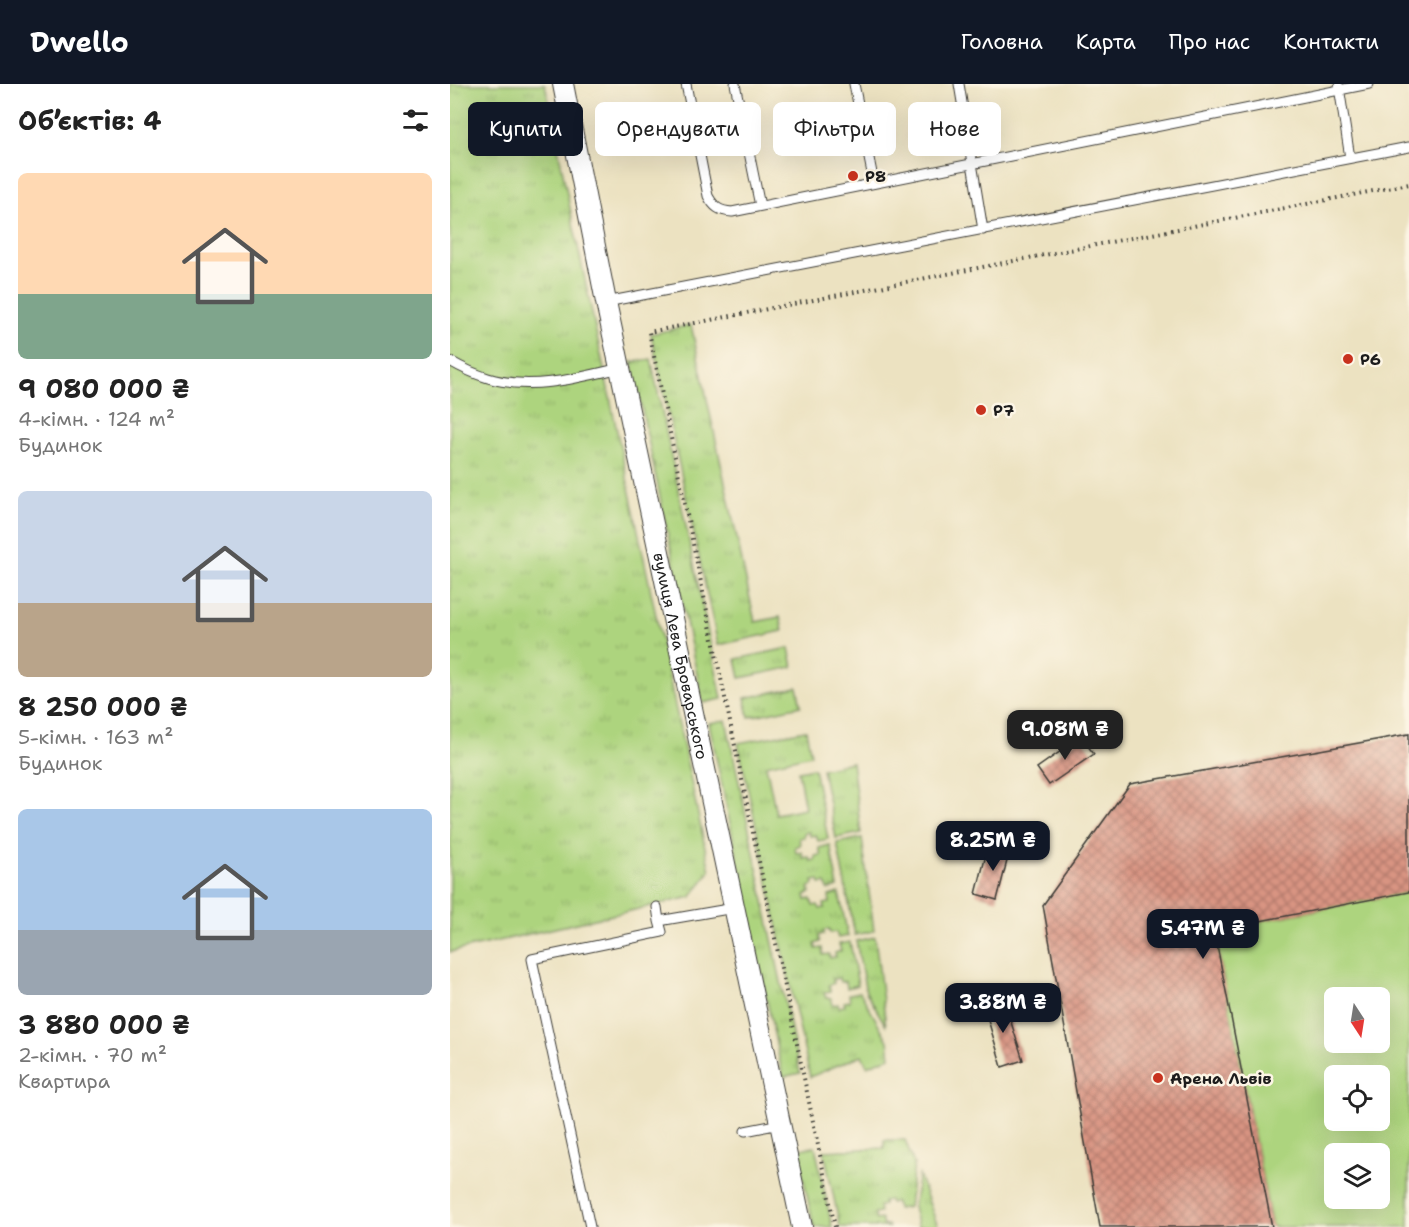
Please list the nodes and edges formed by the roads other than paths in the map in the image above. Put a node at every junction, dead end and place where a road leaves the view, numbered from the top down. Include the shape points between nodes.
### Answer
1 (563, 84) edge
2 (686, 84) edge
3 (735, 84) edge
4 (854, 84) edge
5 (959, 84) edge
6 (1369, 84) edge
7 (1339, 87) edge
8 (1409, 147) edge
9 (1350, 158) junction
10 (972, 164) junction
11 (874, 183) junction
12 (760, 206) junction
13 (983, 230) junction
14 (606, 302) junction
15 (450, 361) edge
16 (620, 368) junction
17 (657, 907) dead end
18 (734, 908) junction
19 (659, 921) junction
20 (780, 1124) junction
21 (745, 1131) dead end
22 (590, 1227) edge
23 (802, 1227) edge

1 - 14 street, вулиця Лева Броварського
2 - 12 lane via 713,205 732,212
3 - 12 lane
4 - 11 lane
5 - 10 lane
6 - 7 lane
7 - 9 lane
7 - 10 lane
8 - 9 lane
9 - 13 lane
10 - 11 lane
10 - 13 lane
11 - 12 lane
13 - 14 lane
14 - 16 street, вулиця Лева Броварського
15 - 16 lane via 489,379 519,384 554,382
16 - 18 street, вулиця Лева Броварського
17 - 19 lane
18 - 19 lane
18 - 20 street, вулиця Лева Броварського
19 - 22 lane via 662,932 532,959
20 - 21 lane
20 - 23 street, вулиця Лева Броварського

